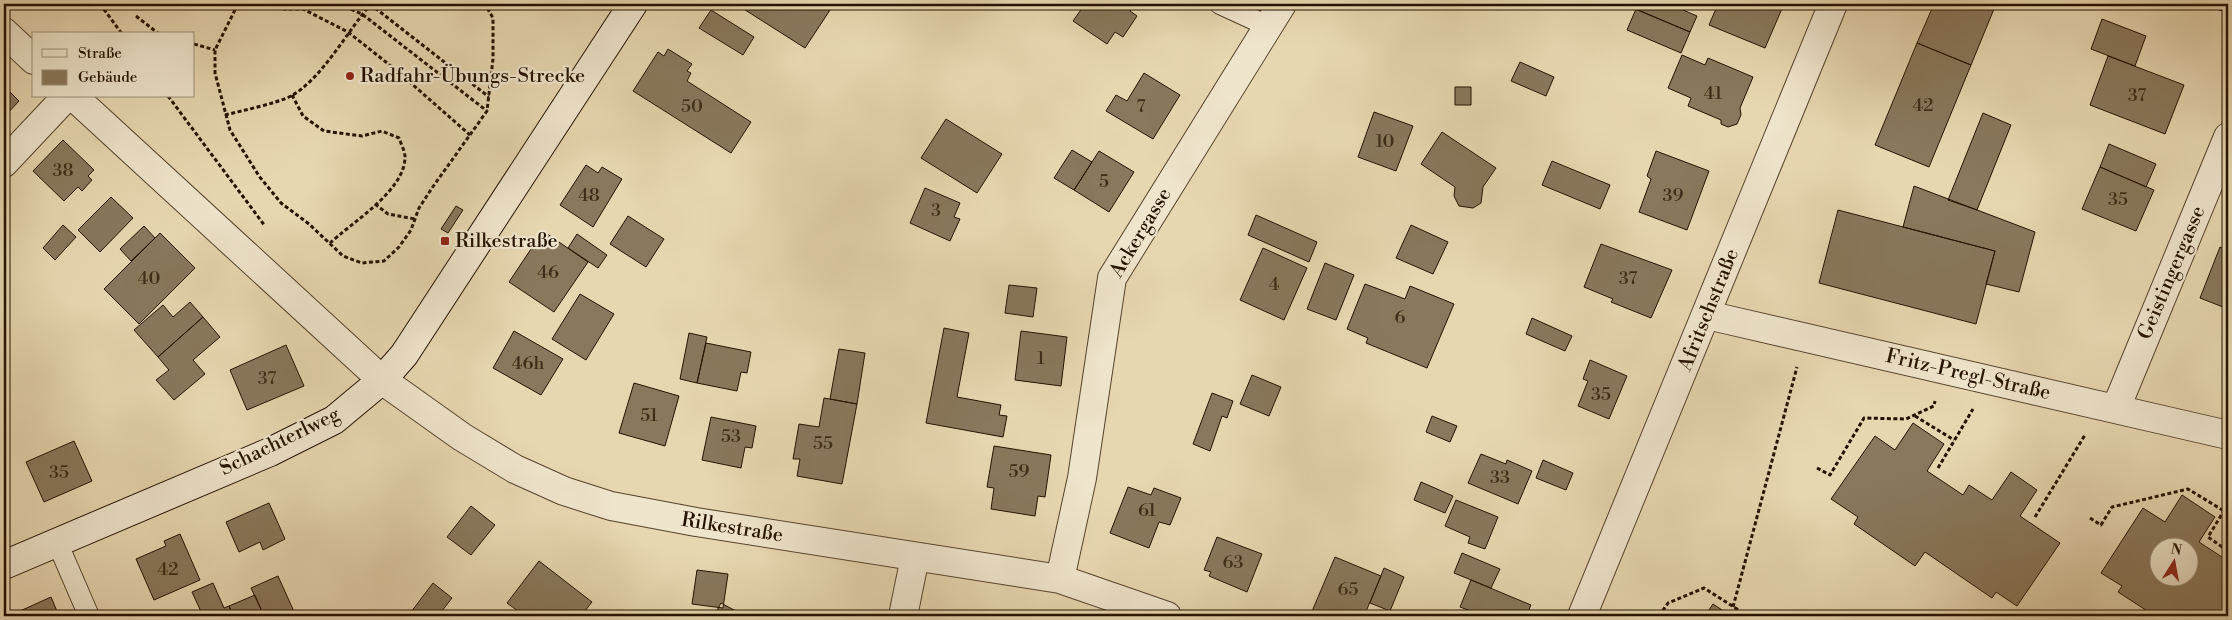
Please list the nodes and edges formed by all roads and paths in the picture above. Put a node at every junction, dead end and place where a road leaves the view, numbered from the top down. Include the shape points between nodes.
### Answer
1 (100, 4) edge
2 (238, 4) edge
3 (270, 4) edge
4 (339, 4) edge
5 (371, 4) edge
6 (485, 4) edge
7 (633, 4) edge
8 (1220, 4) edge
9 (1834, 4) edge
10 (362, 14) junction
11 (1276, 15) edge
12 (136, 16) dead end
13 (4, 32) edge
14 (121, 32) edge
15 (156, 32) edge
16 (348, 32) junction
17 (195, 44) edge
18 (215, 50) junction
19 (32, 58) edge
20 (292, 96) junction
21 (489, 97) junction
22 (65, 98) edge
23 (75, 98) edge
24 (169, 98) edge
25 (487, 111) junction
26 (225, 115) junction
27 (470, 135) junction
28 (2228, 137) edge
29 (4, 163) edge
30 (376, 204) junction
31 (415, 219) junction
32 (267, 229) dead end
33 (330, 244) junction
34 (1707, 315) junction
35 (1807, 338) junction
36 (1944, 369) junction
37 (1985, 378) junction
38 (382, 380) junction
39 (2105, 406) junction
40 (1914, 416) junction
41 (2228, 435) edge
42 (1954, 440) junction
43 (1817, 468) dead end
44 (1938, 468) dead end
45 (2228, 504) edge
46 (2224, 511) junction
47 (2034, 518) dead end
48 (2090, 518) dead end
49 (57, 542) junction
50 (2228, 551) edge
51 (915, 557) junction
52 (4, 565) edge
53 (1060, 579) junction
54 (1733, 607) junction
55 (89, 616) edge
56 (904, 616) edge
57 (1167, 616) edge
58 (1582, 616) edge
59 (1659, 616) edge
60 (1748, 616) edge
61 (1753, 616) edge
62 (1764, 616) edge

1 - 14 path
2 - 18 path
3 - 16 path via 284,10 303,9
4 - 10 path
5 - 10 path
5 - 21 path
6 - 21 path via 493,18
7 - 38 street, Schachterlweg via 404,354
8 - 11 lane
9 - 34 street, Afritschstraße
10 - 16 path
10 - 25 path
11 - 53 street, Ackergasse via 1112,278 1082,478
12 - 15 path
13 - 19 street
16 - 20 path via 324,68
16 - 27 path
17 - 18 path
18 - 26 path via 215,73
20 - 26 path
20 - 30 path via 303,116 324,131 362,136 382,131 399,138 405,155 404,167 388,193
21 - 25 path
22 - 29 street
23 - 38 street, Rilkestraße
24 - 32 path
25 - 27 path
26 - 33 path via 230,130 258,176 281,203
27 - 31 path via 432,188
28 - 39 street, Geistingergasse
30 - 31 path via 388,214
30 - 33 path
31 - 33 path via 399,247 384,262 362,263 344,256
34 - 35 street, Fritz-Pregl-Straße
34 - 58 street, Afritschstraße
35 - 36 street, Fritz-Pregl-Straße
35 - 54 path via 1786,402
36 - 37 street, Fritz-Pregl-Straße
36 - 40 path via 1934,406
37 - 39 street, Fritz-Pregl-Straße
37 - 42 path via 1978,402
38 - 49 street, Schachterlweg via 334,420 278,448
38 - 51 street, Rilkestraße via 462,437 515,469 564,491 611,506 687,521
39 - 41 street, Fritz-Pregl-Straße
39 - 47 path
40 - 42 path
40 - 43 path via 1906,419 1864,418 1830,475
42 - 44 path
45 - 46 path
46 - 48 path via 2188,489 2112,507 2101,524
46 - 50 path via 2208,537
49 - 52 street, Schachterlweg
49 - 55 lane
51 - 53 street, Rilkestraße
51 - 56 street
53 - 57 street, Rilkestraße
54 - 59 path via 1704,588 1668,603
54 - 60 path
61 - 62 path via 1756,612

